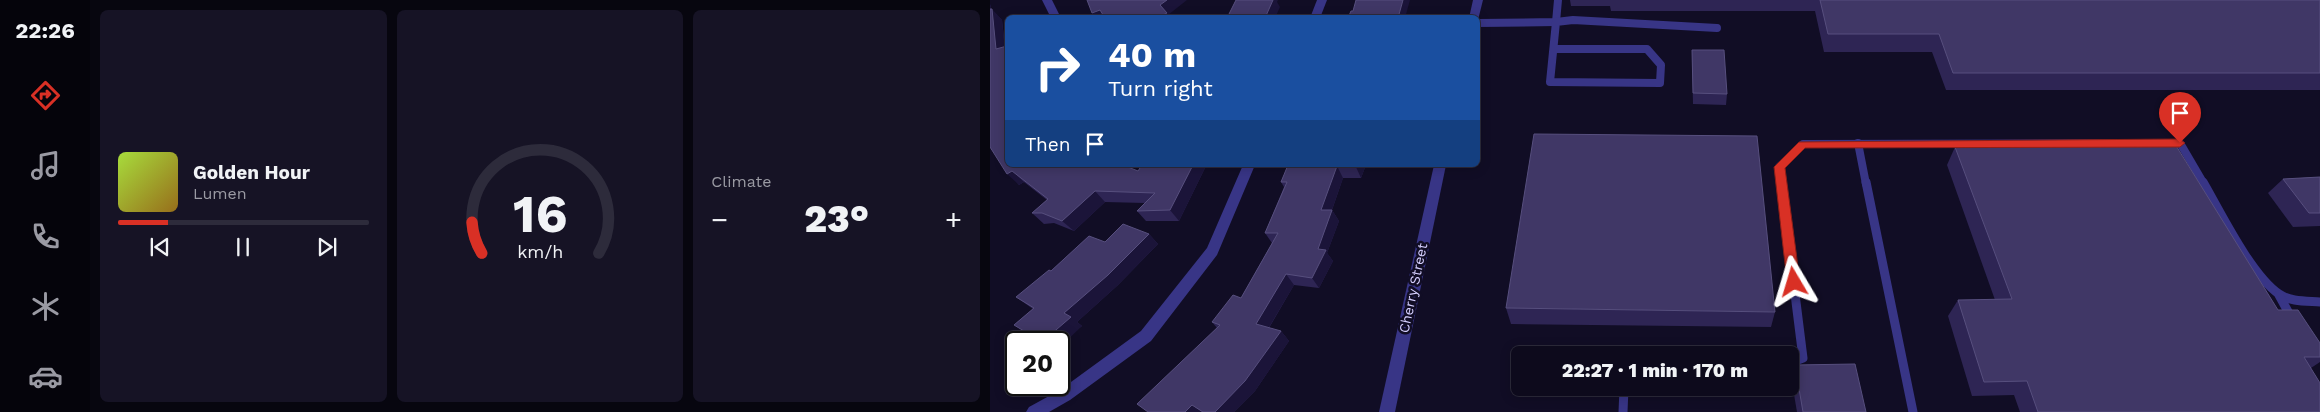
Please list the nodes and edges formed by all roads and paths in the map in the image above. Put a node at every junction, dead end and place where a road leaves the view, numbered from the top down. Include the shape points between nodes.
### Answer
1 (1048, 0) edge
2 (1322, 0) edge
3 (1478, 0) edge
4 (1558, 0) edge
5 (1055, 15) edge
6 (1315, 15) edge
7 (1475, 15) edge
8 (1556, 22) junction
9 (1480, 23) edge
10 (1717, 28) dead end
11 (1554, 49) junction
12 (1858, 143) junction
13 (1248, 167) edge
14 (1440, 167) edge
15 (2279, 295) junction
16 (2320, 302) edge
17 (2297, 327) edge
18 (1799, 360) edge
19 (1624, 396) edge
20 (1034, 412) edge
21 (1387, 412) edge
22 (1623, 412) edge
23 (1913, 412) edge

1 - 5 street
2 - 6 street
3 - 7 street
4 - 8 lane
8 - 9 lane
8 - 10 lane via 1573,20
8 - 11 lane
11 - 11 lane via 1550,82 1660,83 1661,65 1646,49
12 - 15 lane via 2180,143 2252,266
12 - 18 lane via 1803,144 1779,167 1803,358
12 - 23 lane
13 - 20 street via 1212,251 1146,336 1065,395
14 - 21 street, Cherry Street
15 - 16 lane via 2298,301
15 - 17 lane
19 - 22 lane

